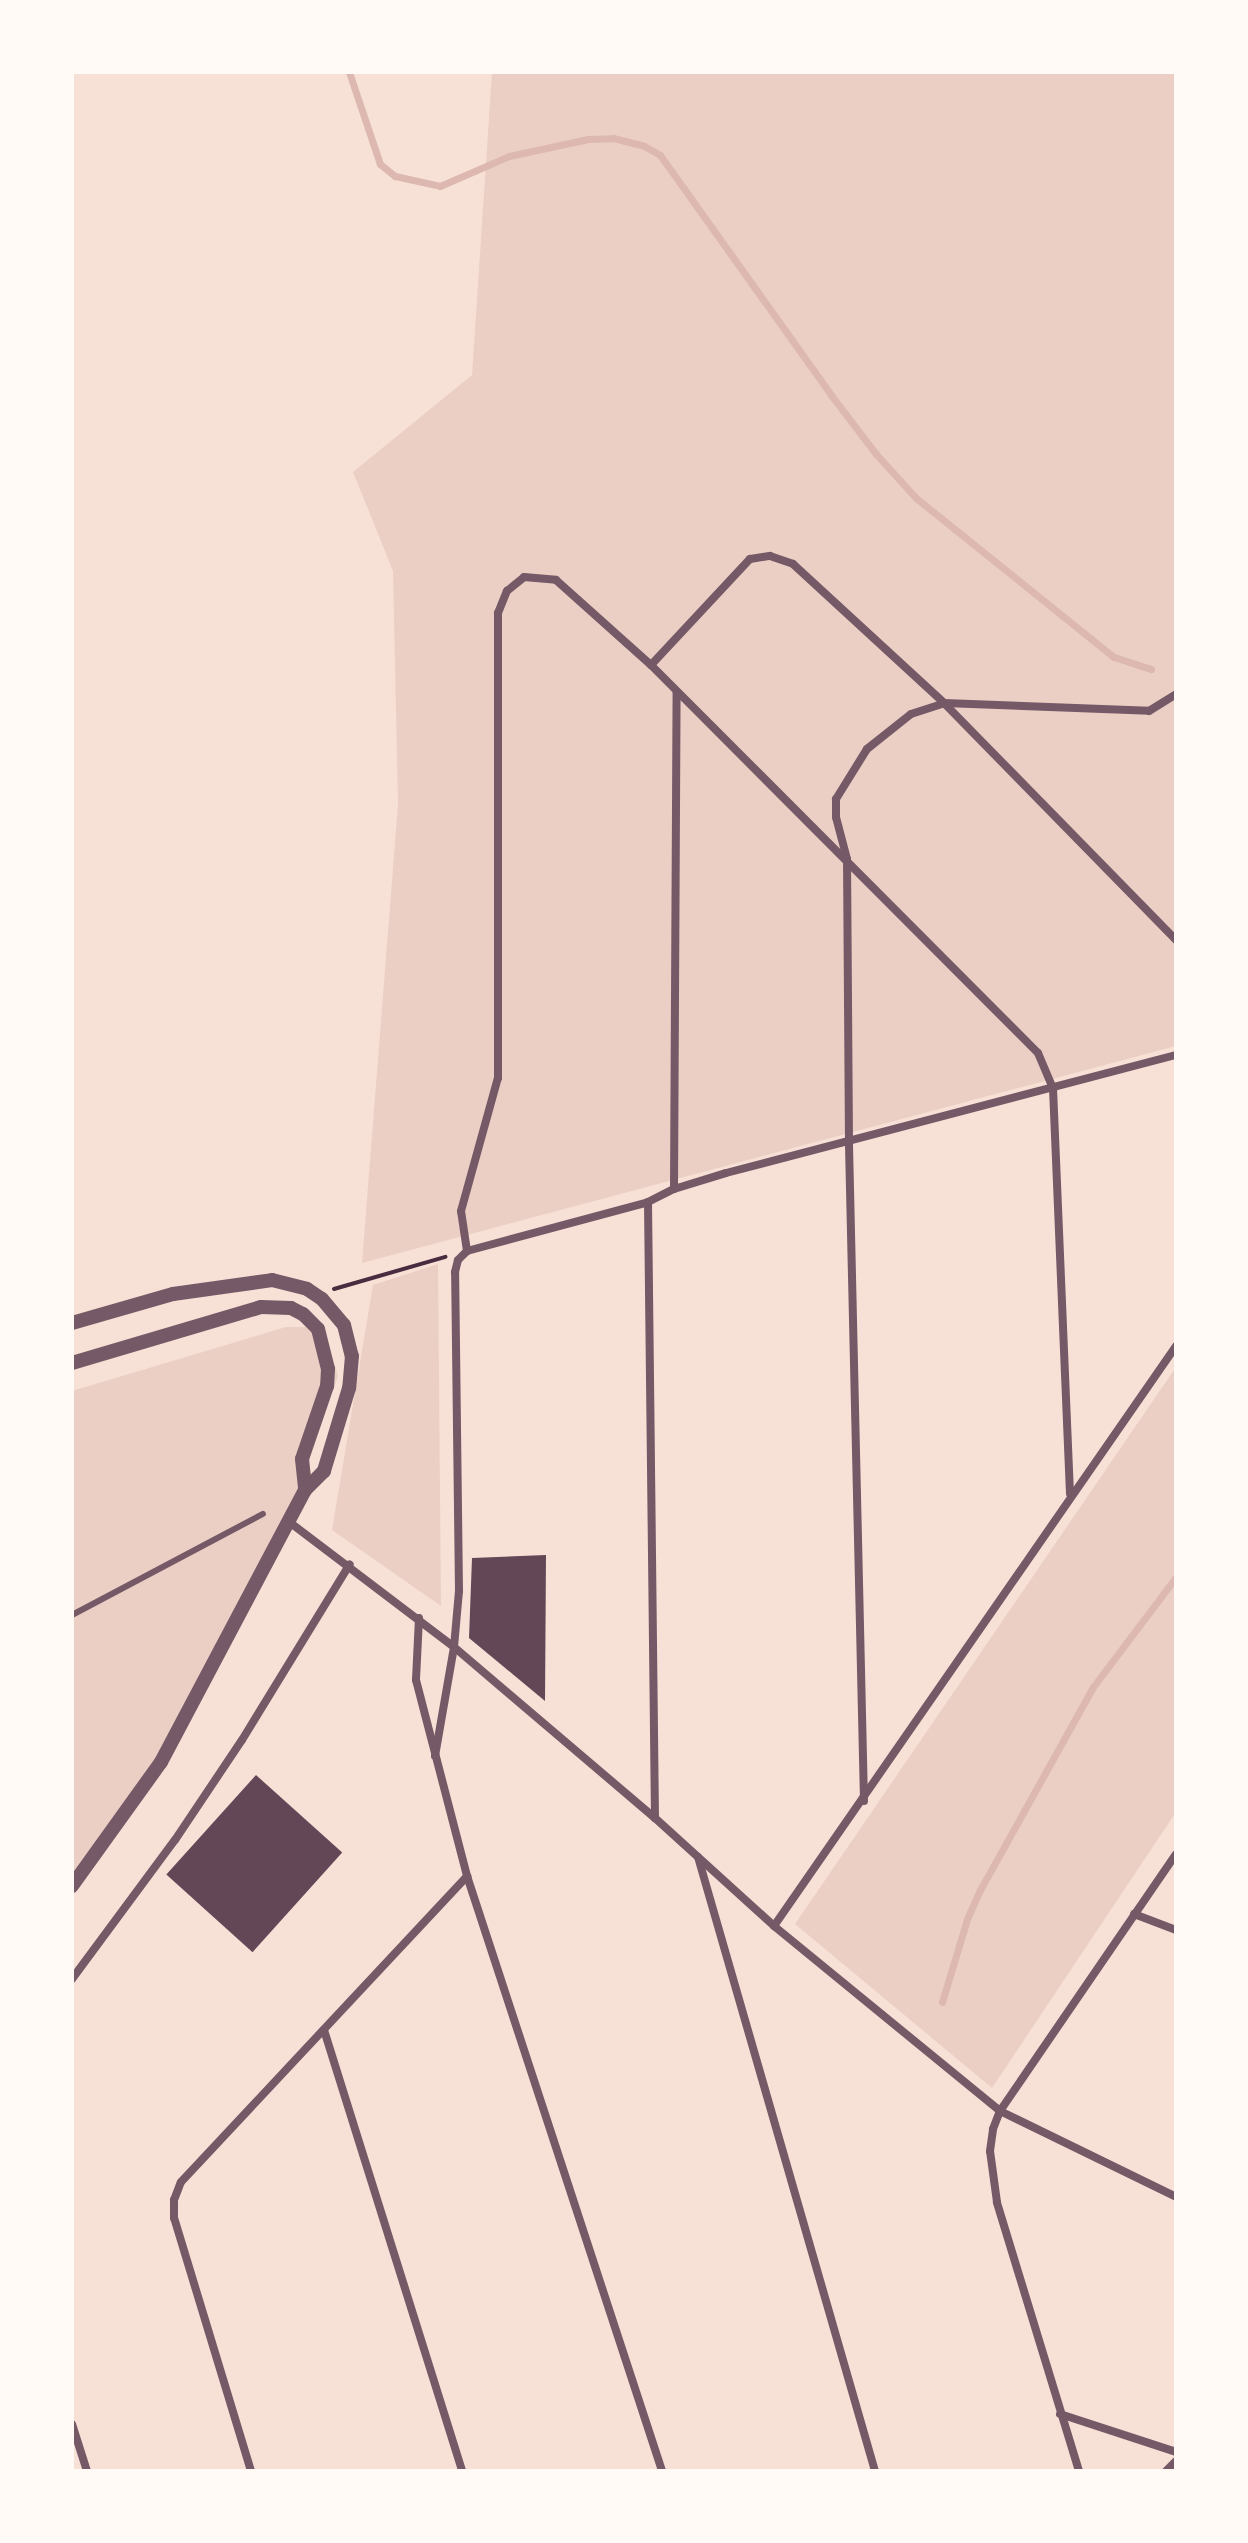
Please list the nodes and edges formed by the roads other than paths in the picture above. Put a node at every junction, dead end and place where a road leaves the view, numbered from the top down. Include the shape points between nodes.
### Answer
1 (651, 665) junction
2 (677, 692) junction
3 (1176, 694) edge
4 (944, 703) junction
5 (847, 859) junction
6 (1176, 940) edge
7 (1176, 1055) edge
8 (1053, 1088) junction
9 (849, 1144) junction
10 (674, 1189) junction
11 (648, 1202) junction
12 (467, 1251) junction
13 (72, 1323) edge
14 (1176, 1346) edge
15 (72, 1363) edge
16 (305, 1490) junction
17 (1070, 1494) junction
18 (263, 1514) dead end
19 (288, 1521) junction
20 (350, 1564) junction
21 (72, 1615) edge
22 (419, 1618) junction
23 (454, 1647) junction
24 (435, 1756) junction
25 (864, 1801) junction
26 (655, 1818) junction
27 (1176, 1854) edge
28 (698, 1856) junction
29 (467, 1876) junction
30 (72, 1886) edge
31 (1134, 1914) junction
32 (774, 1926) junction
33 (1176, 1930) edge
34 (72, 1979) edge
35 (324, 2030) junction
36 (1000, 2111) junction
37 (1176, 2197) edge
38 (1060, 2414) junction
39 (72, 2424) edge
40 (1176, 2452) edge
41 (1176, 2461) edge
42 (87, 2471) edge
43 (251, 2471) edge
44 (462, 2471) edge
45 (662, 2471) edge
46 (875, 2471) edge
47 (1079, 2471) edge
48 (1166, 2471) edge

1 - 2 street
1 - 4 street via 750,559 770,556 793,564
1 - 12 street via 556,580 524,577 507,591 498,613 498,1078 461,1211
2 - 5 street
2 - 10 street
3 - 4 street via 1149,711
4 - 5 street via 911,714 867,749 836,799
4 - 6 street
5 - 8 street via 1038,1053
5 - 9 street
7 - 8 street
8 - 9 street
8 - 17 street
9 - 10 street
9 - 25 street
10 - 11 street
11 - 12 street
11 - 26 street
12 - 23 street via 455,1272 459,1591
13 - 16 street via 225,1285 272,1280 316,1294 334,1312 352,1349 336,1438 324,1471
14 - 17 street
15 - 16 street via 261,1307 291,1308 313,1322 325,1353 327,1386 300,1470
16 - 19 street
17 - 25 street
18 - 21 lane
19 - 20 street
19 - 30 street via 161,1762
20 - 22 street
20 - 34 street via 226,1765
22 - 23 street
22 - 24 street via 416,1680
23 - 24 street
23 - 26 street
24 - 29 street
25 - 32 street
26 - 28 street
27 - 31 street
28 - 32 street
28 - 46 street
29 - 35 street
29 - 45 street
31 - 33 street
31 - 36 street
32 - 36 street
35 - 43 street via 192,2168 174,2200 174,2218
35 - 44 street
36 - 37 street
36 - 38 street via 990,2151 997,2202
38 - 40 street
38 - 47 street
39 - 42 street
41 - 48 street

